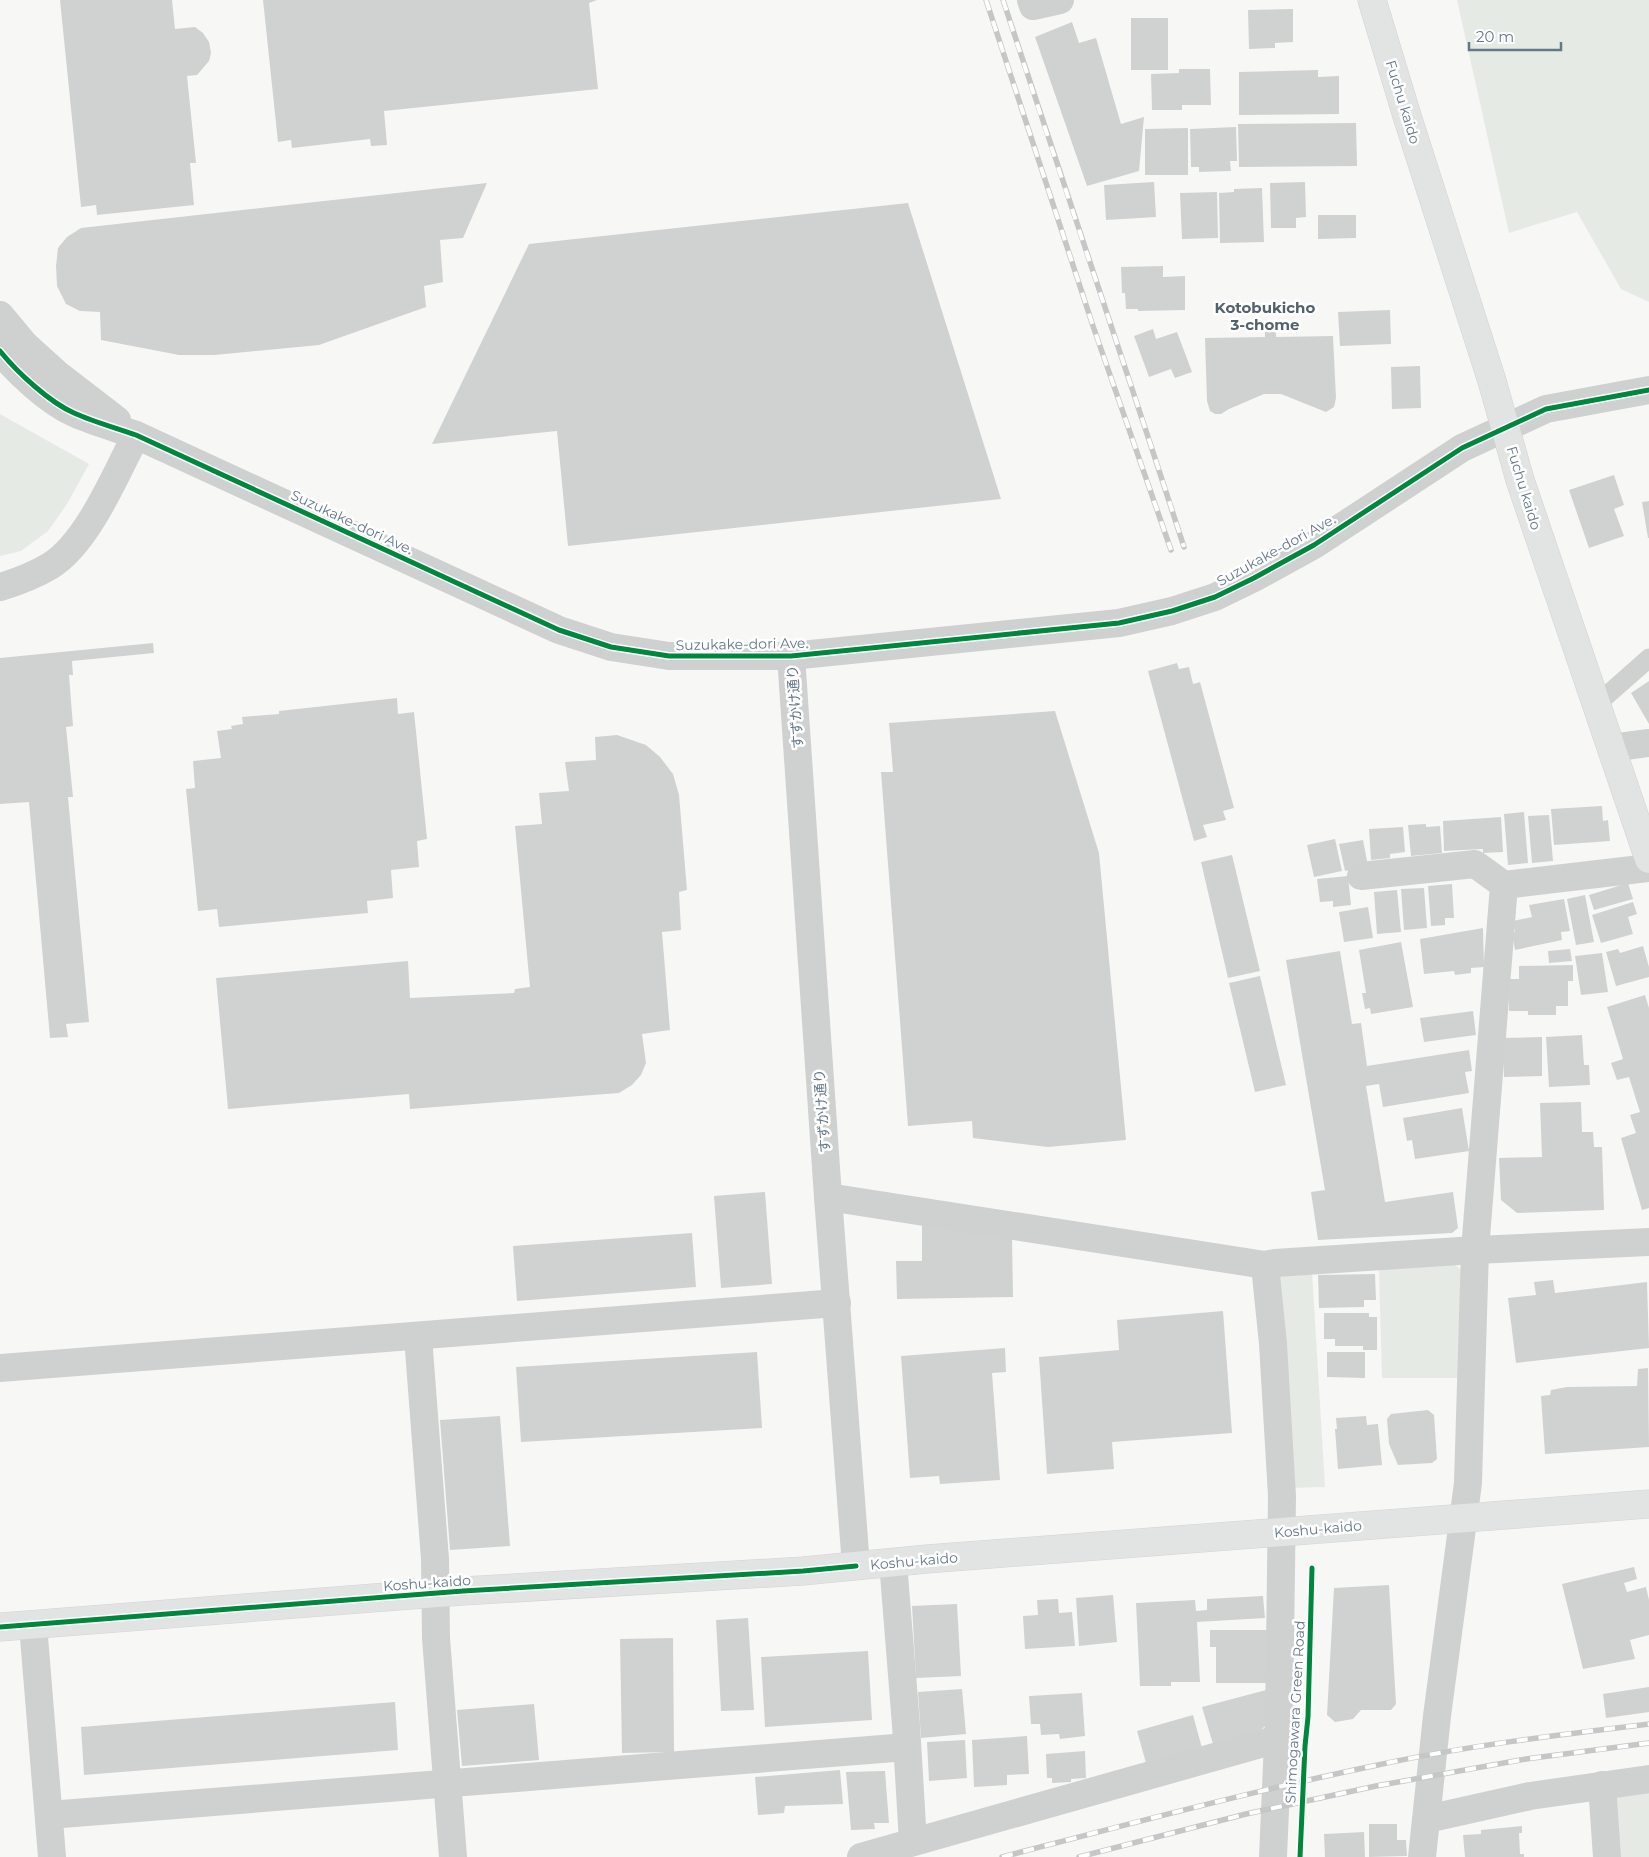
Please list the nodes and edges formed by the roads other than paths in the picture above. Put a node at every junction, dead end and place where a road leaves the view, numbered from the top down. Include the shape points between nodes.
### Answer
1 (1031, 0) edge
2 (1060, 0) edge
3 (1372, 0) edge
4 (0, 315) edge
5 (0, 351) edge
6 (1649, 390) edge
7 (1506, 428) junction
8 (136, 435) junction
9 (0, 587) edge
10 (791, 656) junction
11 (1649, 658) edge
12 (1597, 704) junction
13 (1649, 743) edge
14 (1611, 748) junction
15 (1649, 859) edge
16 (1649, 868) edge
17 (1361, 876) dead end
18 (1504, 885) junction
19 (828, 1197) junction
20 (1649, 1242) edge
21 (1475, 1250) junction
22 (1265, 1265) junction
23 (837, 1303) junction
24 (418, 1337) junction
25 (0, 1368) edge
26 (1649, 1504) edge
27 (1464, 1517) junction
28 (1282, 1532) junction
29 (893, 1562) junction
30 (856, 1566) junction
31 (435, 1594) junction
32 (33, 1625) junction
33 (0, 1628) edge
34 (1278, 1738) junction
35 (907, 1747) junction
36 (1649, 1780) edge
37 (448, 1784) junction
38 (1602, 1785) junction
39 (49, 1815) junction
40 (1427, 1819) junction
41 (913, 1842) junction
42 (1268, 1856) edge
43 (52, 1857) edge
44 (453, 1857) edge
45 (862, 1857) edge
46 (1422, 1857) edge
47 (1607, 1857) edge

1 - 2 street via 1033,6
3 - 7 main road, Fuchu kaido
4 - 8 street, Suzukake-dori Ave. via 25,345 56,373
5 - 8 street, Suzukake-dori Ave. via 50,398 72,412
6 - 7 street, Suzukake-dori Ave. via 1546,409
7 - 10 street, Suzukake-dori Ave. via 1462,448 1314,544 1254,578 1215,597 1172,611 1119,623
7 - 12 main road, Fuchu kaido via 1520,480
8 - 9 street via 90,523 74,546 51,566
8 - 10 street, Suzukake-dori Ave. via 559,630 611,647 669,656
10 - 19 street, すずかけ通り
11 - 12 lane
12 - 14 main road, Fuchu kaido
13 - 14 street
14 - 15 main road, Fuchu kaido
16 - 18 street
17 - 18 street via 1475,864
18 - 21 street
19 - 22 street
19 - 23 street, すずかけ通り
20 - 21 street
21 - 22 street
21 - 27 street via 1468,1483
22 - 28 street via 1274,1363
23 - 24 street
23 - 30 street, すずかけ通り
24 - 25 street
24 - 31 street
26 - 27 main road, Koshu-kaido
27 - 28 main road, Koshu-kaido
27 - 40 street via 1437,1716
28 - 29 main road, Koshu-kaido
28 - 34 street
29 - 30 main road, Koshu-kaido
29 - 35 street
30 - 31 main road, Koshu-kaido
31 - 32 main road, Koshu-kaido
31 - 37 street
32 - 33 main road, Koshu-kaido
32 - 39 street
34 - 41 street
34 - 42 street
35 - 37 street
35 - 41 street
36 - 38 street
37 - 39 street
37 - 44 street
38 - 40 street via 1530,1796
38 - 47 street
39 - 43 street
40 - 46 street
41 - 45 street

